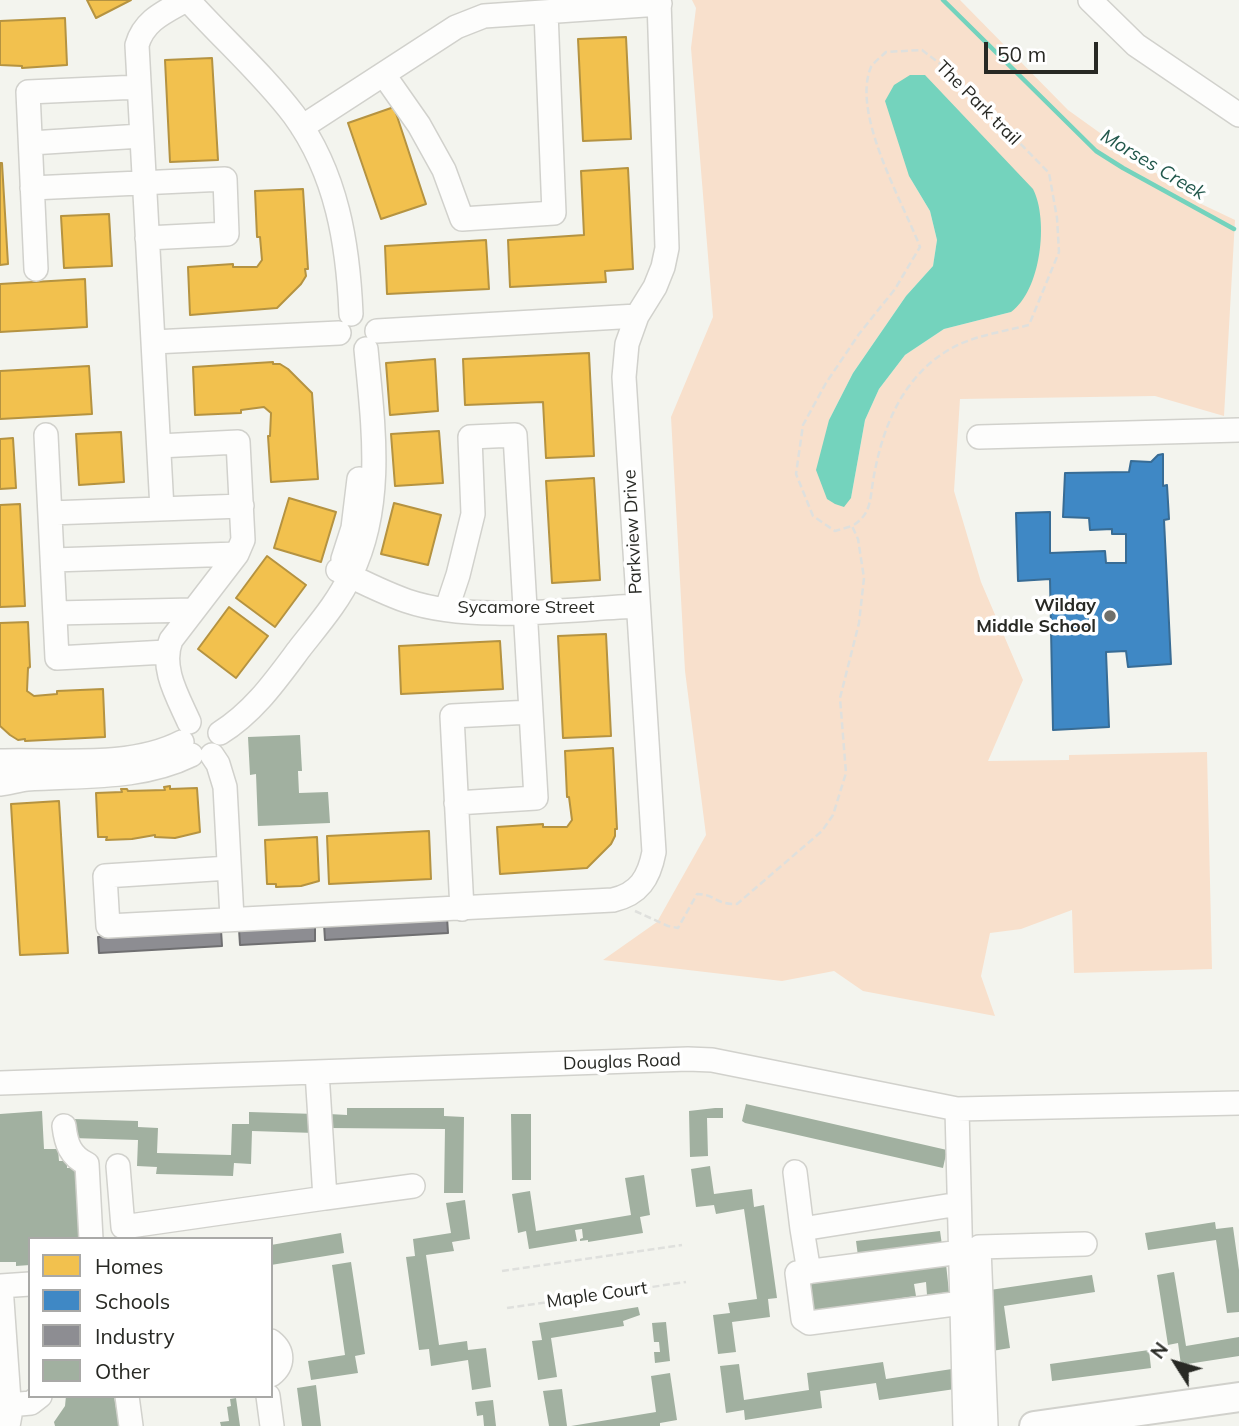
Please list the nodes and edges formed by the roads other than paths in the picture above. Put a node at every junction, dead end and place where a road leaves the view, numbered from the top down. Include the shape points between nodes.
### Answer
1 (187, 0) edge
2 (206, 0) edge
3 (1090, 0) edge
4 (659, 2) edge
5 (546, 12) junction
6 (384, 75) junction
7 (139, 87) junction
8 (1239, 115) edge
9 (308, 124) junction
10 (141, 136) junction
11 (31, 144) junction
12 (144, 183) junction
13 (32, 188) junction
14 (147, 238) junction
15 (36, 269) dead end
16 (637, 316) junction
17 (358, 332) junction
18 (153, 342) junction
19 (1239, 430) edge
20 (46, 435) dead end
21 (979, 437) dead end
22 (159, 446) junction
23 (242, 506) junction
24 (162, 509) junction
25 (50, 513) junction
26 (237, 554) junction
27 (53, 560) junction
28 (345, 573) junction
29 (638, 606) junction
30 (447, 608) junction
31 (193, 610) junction
32 (526, 611) junction
33 (55, 613) junction
34 (166, 652) junction
35 (531, 712) junction
36 (201, 738) junction
37 (15, 767) edge
38 (0, 784) edge
39 (456, 803) junction
40 (229, 868) junction
41 (462, 909) junction
42 (232, 918) junction
43 (317, 1072) junction
44 (0, 1083) edge
45 (1239, 1103) edge
46 (957, 1109) junction
47 (64, 1126) dead end
48 (118, 1166) dead end
49 (795, 1172) dead end
50 (413, 1186) dead end
51 (325, 1198) junction
52 (960, 1205) junction
53 (802, 1228) junction
54 (91, 1237) edge
55 (1085, 1244) dead end
56 (961, 1252) junction
57 (809, 1272) junction
58 (0, 1286) edge
59 (28, 1289) edge
60 (962, 1303) junction
61 (273, 1343) edge
62 (273, 1373) edge
63 (1239, 1397) edge
64 (37, 1398) edge
65 (127, 1398) edge
66 (268, 1398) edge
67 (9, 1415) edge
68 (1175, 1416) edge
69 (131, 1426) edge
70 (272, 1426) edge
71 (965, 1426) edge
72 (986, 1426) edge
73 (1034, 1426) edge

1 - 7 street via 154,18 141,31 136,45
1 - 9 street
2 - 9 street via 277,72
3 - 8 street via 1136,45
4 - 5 street
4 - 16 street, Parkview Drive via 667,248 655,287
5 - 6 street via 484,16 456,27
5 - 6 street via 554,213 461,219 444,170
6 - 9 street
7 - 10 street
7 - 11 street via 28,92
9 - 17 street via 340,167 352,204 360,250
10 - 11 street
10 - 12 street
11 - 13 street
12 - 13 street
12 - 14 street
12 - 14 street via 225,179 227,234
13 - 15 street
14 - 18 street
16 - 17 street
16 - 29 street, Parkview Drive via 627,344 624,377
17 - 18 street
17 - 28 street via 374,472 373,506 368,532
18 - 22 street
19 - 21 street
20 - 25 street
22 - 23 street via 238,442
22 - 24 street
23 - 24 street
23 - 26 street via 243,540
24 - 25 street
25 - 27 street
26 - 27 street
26 - 31 street
27 - 33 street
28 - 30 street, Sycamore Street via 408,601
28 - 36 street via 341,593 271,687 253,707
29 - 32 street, Sycamore Street
29 - 41 street, Parkview Drive via 654,852 651,869 628,896 613,900
30 - 32 street, Sycamore Street
30 - 32 street via 473,513 470,437 515,435
31 - 33 street
31 - 34 street
32 - 35 street
33 - 34 street via 57,658
34 - 36 street via 170,679
35 - 39 street via 452,716
35 - 39 street via 536,798
36 - 37 street via 147,770 123,774
36 - 40 street via 218,764 225,787
37 - 38 street
39 - 41 street
40 - 42 street
40 - 42 street via 105,876 108,926
41 - 42 street
43 - 44 street, Douglas Road
43 - 46 street, Douglas Road via 700,1060
43 - 51 street
45 - 46 street, Douglas Road
46 - 52 street
47 - 54 street via 72,1153 87,1164
48 - 51 street via 122,1227
49 - 53 street
50 - 51 street
52 - 53 street
52 - 56 street
53 - 57 street
55 - 72 street via 979,1247
56 - 57 street
56 - 60 street
57 - 60 street via 797,1273 803,1319 809,1323
58 - 59 street
58 - 67 street
60 - 71 street
61 - 62 street via 282,1358
63 - 68 main road
64 - 67 street
65 - 69 street
66 - 70 street
68 - 73 main road

